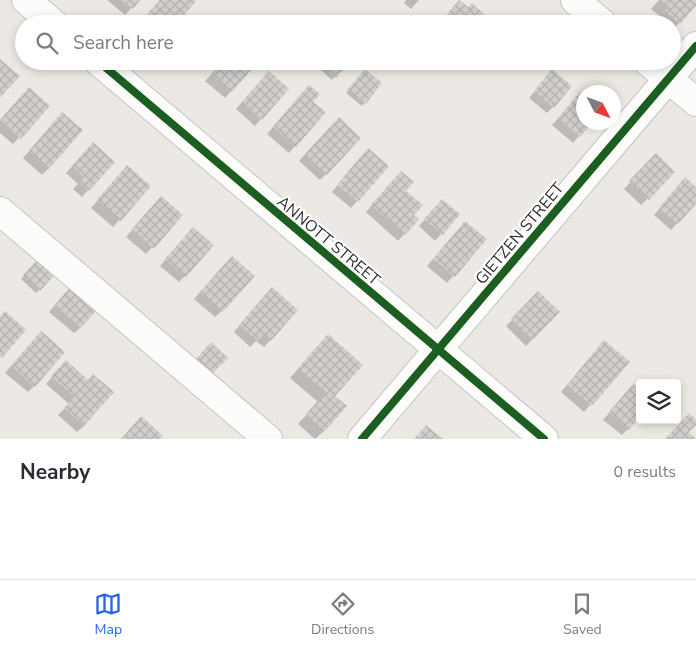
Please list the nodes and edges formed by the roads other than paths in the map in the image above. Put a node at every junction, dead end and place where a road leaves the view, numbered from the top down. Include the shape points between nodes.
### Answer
1 (26, 0) edge
2 (575, 0) edge
3 (44, 15) edge
4 (592, 15) edge
5 (696, 46) edge
6 (681, 64) edge
7 (109, 70) edge
8 (658, 70) edge
9 (676, 70) edge
10 (668, 79) junction
11 (696, 102) edge
12 (0, 212) edge
13 (438, 350) junction
14 (268, 439) edge
15 (362, 439) edge
16 (544, 439) edge

1 - 3 street
2 - 4 street
5 - 6 street, GIETZEN STREET
7 - 13 street, ANNOTT STREET
8 - 10 street
9 - 10 street, GIETZEN STREET
10 - 11 street
10 - 13 street, GIETZEN STREET
12 - 14 street
13 - 15 street, GIETZEN STREET
13 - 16 street, ANNOTT STREET

